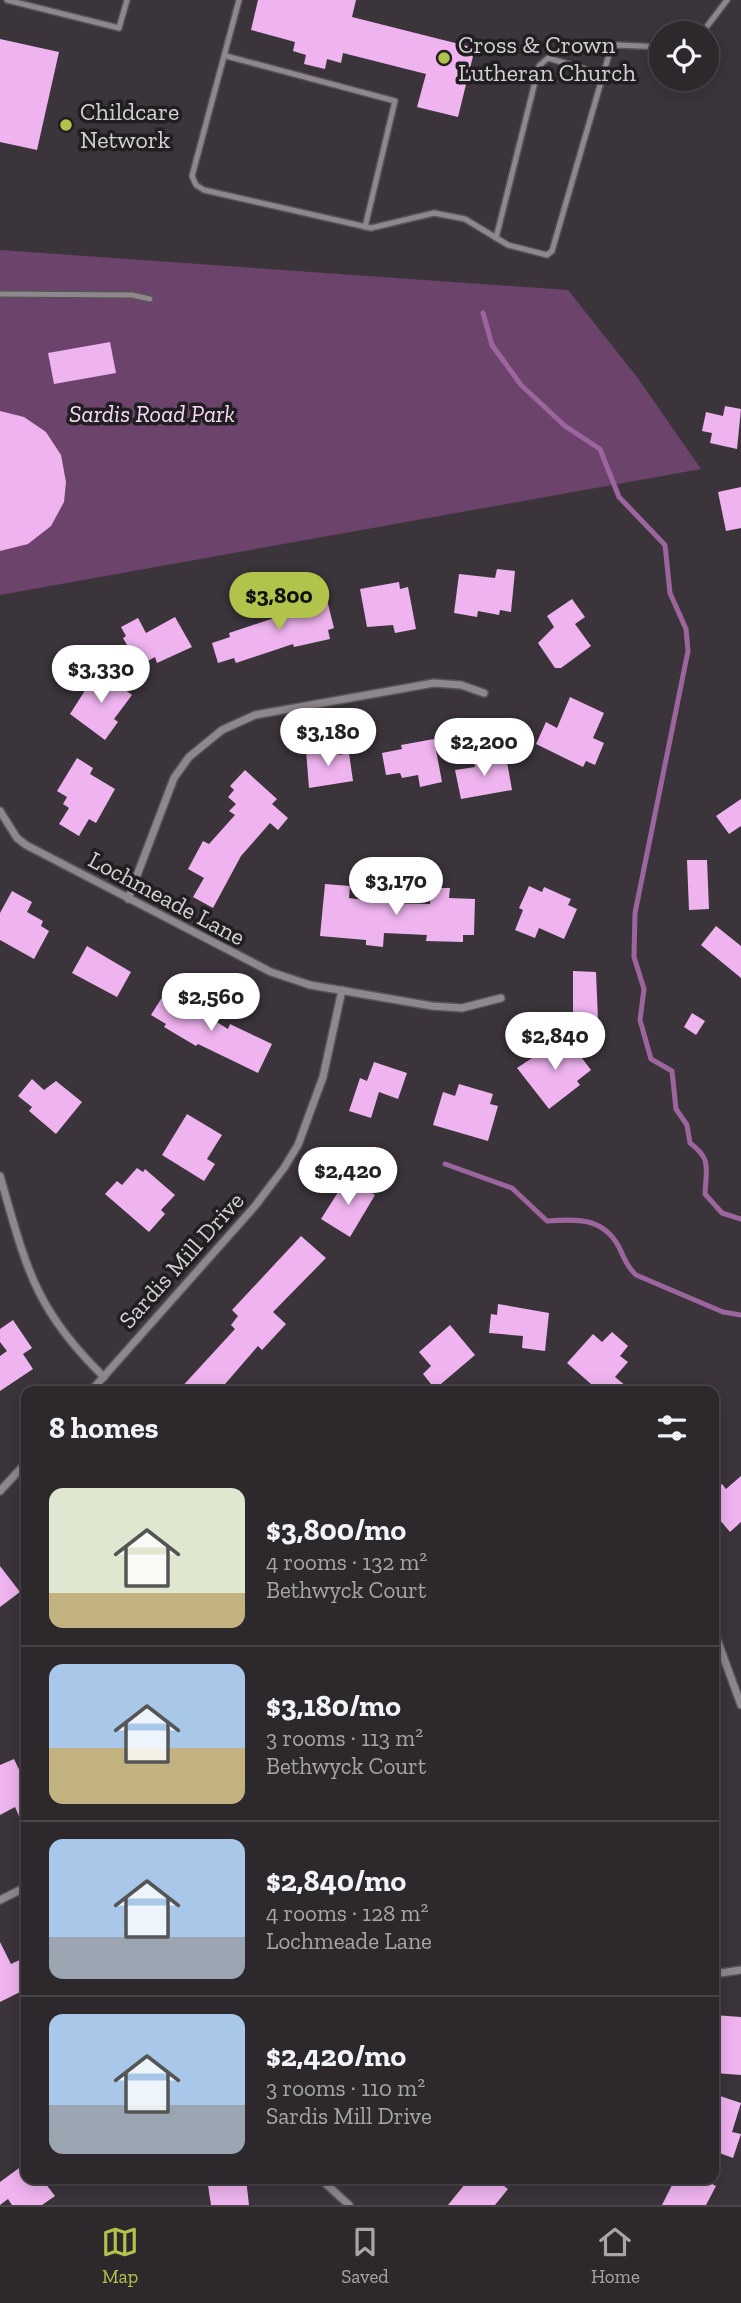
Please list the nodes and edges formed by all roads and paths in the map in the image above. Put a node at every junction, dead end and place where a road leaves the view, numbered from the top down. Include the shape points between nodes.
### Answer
1 (7, 0) edge
2 (127, 0) edge
3 (240, 0) edge
4 (727, 0) edge
5 (711, 21) edge
6 (649, 47) edge
7 (226, 56) junction
8 (604, 75) junction
9 (365, 227) junction
10 (496, 238) junction
11 (0, 294) edge
12 (149, 299) dead end
13 (484, 693) dead end
14 (0, 811) edge
15 (128, 899) junction
16 (342, 990) junction
17 (501, 998) dead end
18 (0, 1176) edge
19 (104, 1377) junction
20 (96, 1386) edge
21 (21, 1468) edge
22 (0, 1491) edge
23 (719, 1645) edge
24 (741, 1705) edge
25 (21, 1890) edge
26 (0, 1900) edge
27 (741, 1970) edge
28 (719, 1973) edge
29 (326, 2184) dead end
30 (349, 2205) edge

1 - 2 lane via 119,28
3 - 7 lane
4 - 5 lane
6 - 8 lane via 613,46
7 - 9 lane via 395,101
7 - 9 lane via 192,176 196,185
8 - 10 lane via 552,251 547,255
8 - 10 lane via 548,58 539,66
9 - 10 lane via 434,214 465,219
11 - 12 lane
13 - 15 street via 434,682 255,715 222,730 189,757 174,778
14 - 15 street, Lochmeade Lane via 26,845
15 - 16 street, Lochmeade Lane via 271,972
16 - 17 street, Lochmeade Lane via 462,1008
16 - 19 street, Sardis Mill Drive via 323,1077 284,1168 256,1206
18 - 19 street via 25,1263 44,1306
19 - 20 street, Sardis Mill Drive
21 - 22 street
23 - 24 street
25 - 26 street
27 - 28 street
29 - 30 street

